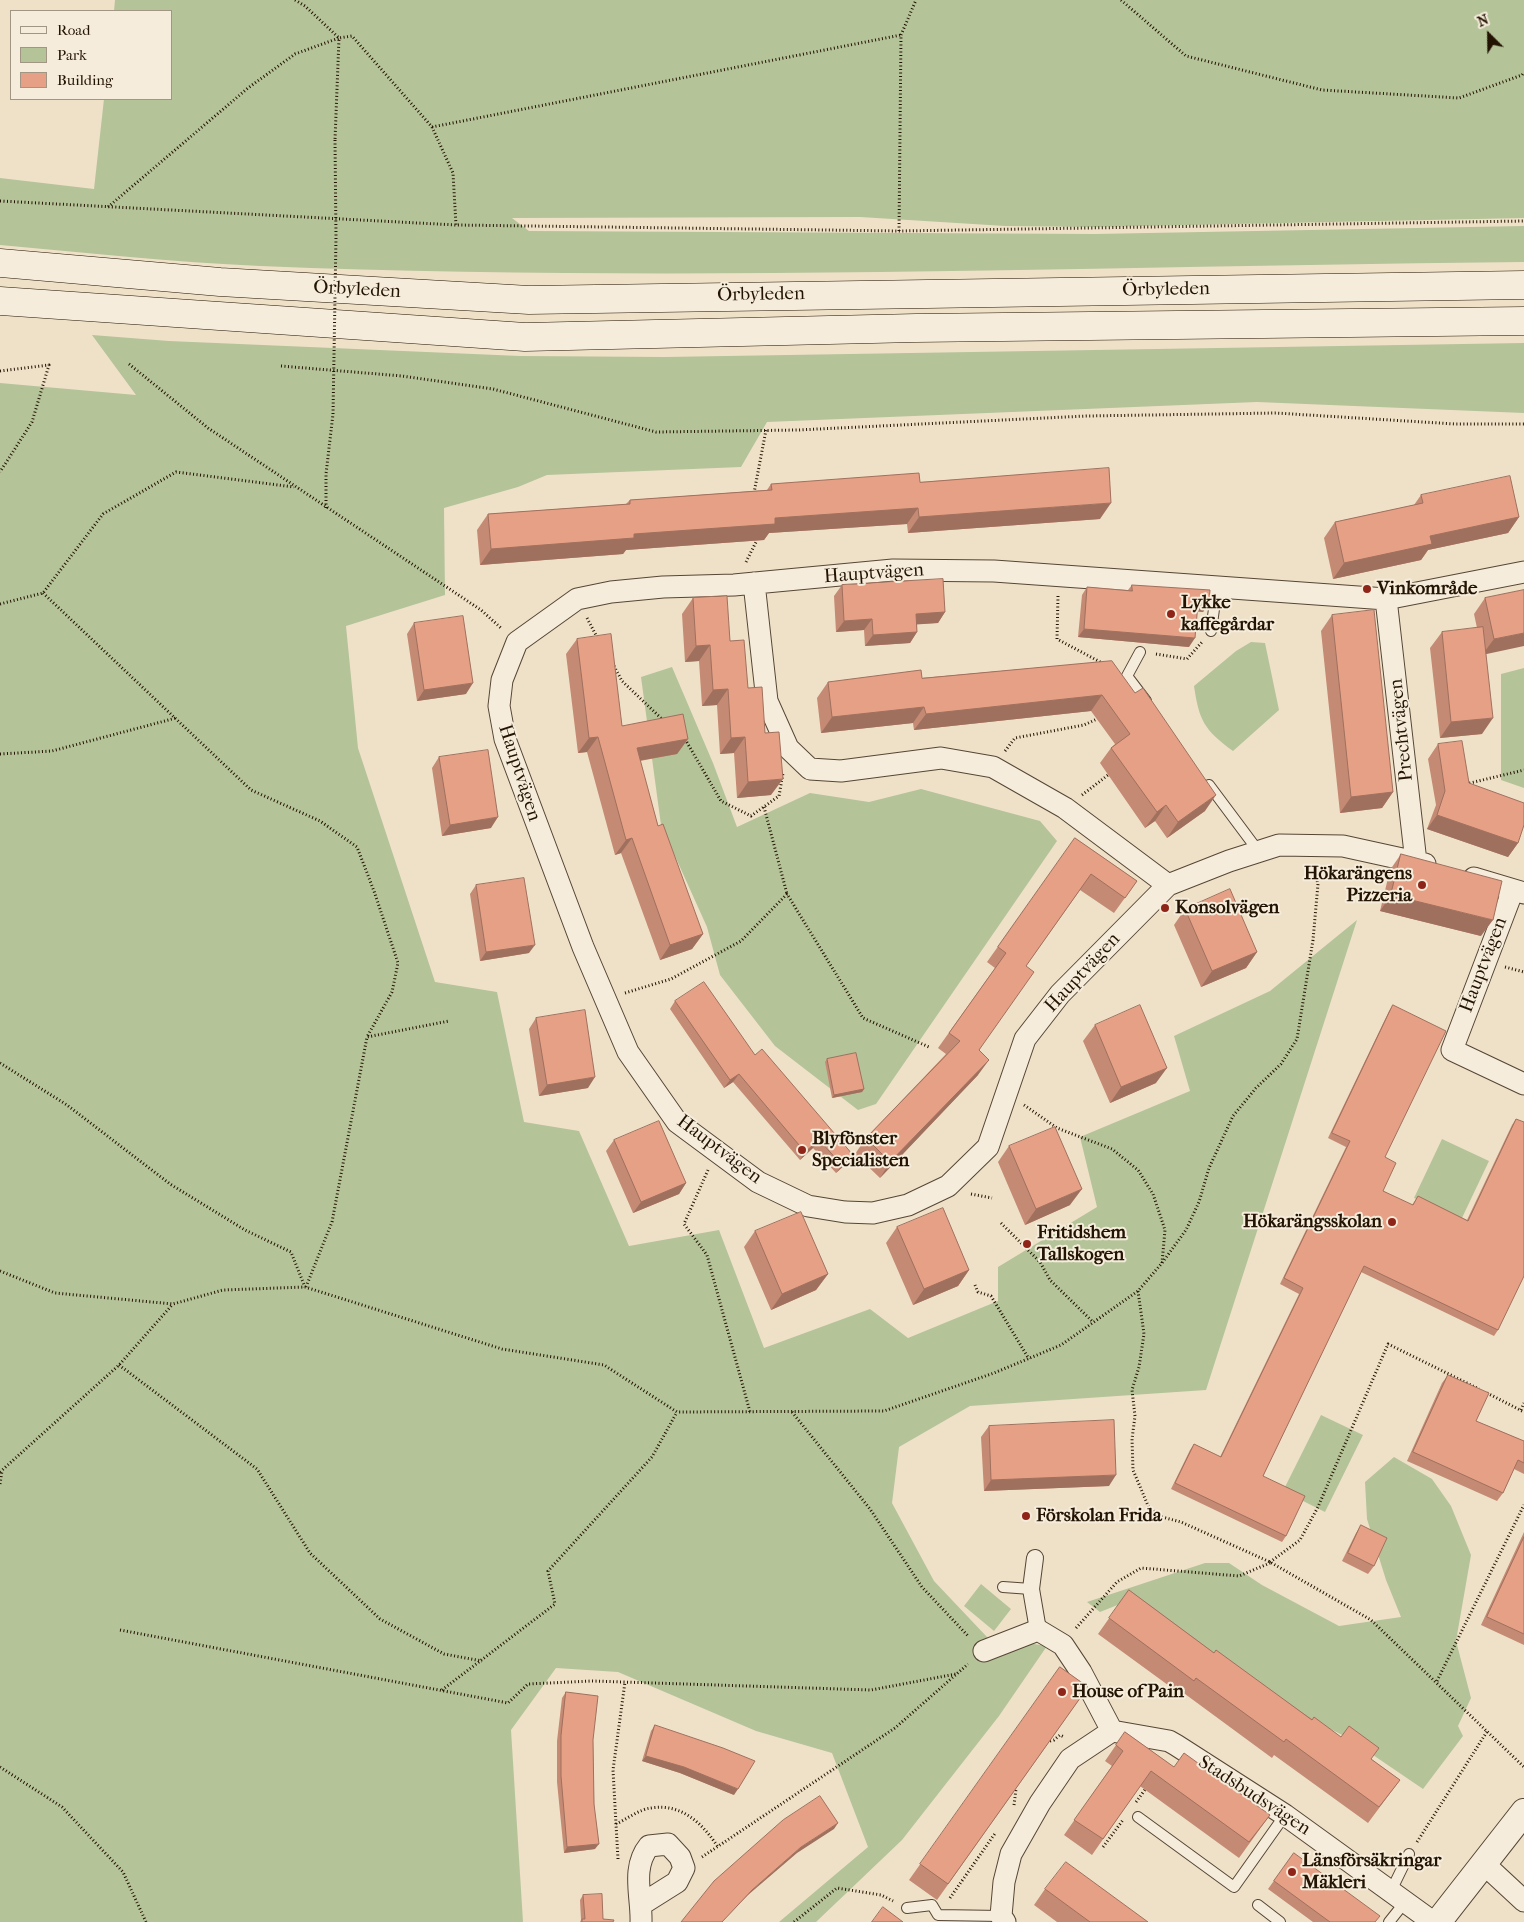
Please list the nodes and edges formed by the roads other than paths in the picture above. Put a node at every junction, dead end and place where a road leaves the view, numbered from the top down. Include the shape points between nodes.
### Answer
1 (0, 263) edge
2 (1524, 285) edge
3 (0, 301) edge
4 (1524, 321) edge
5 (1524, 572) edge
6 (754, 584) junction
7 (1216, 587) junction
8 (1386, 599) junction
9 (1211, 631) road end
10 (1140, 652) road end
11 (1152, 709) edge
12 (1199, 773) edge
13 (1258, 852) junction
14 (1416, 862) junction
15 (1168, 885) junction
16 (1519, 891) edge
17 (1524, 1084) edge
18 (1035, 1558) dead end
19 (1003, 1587) dead end
20 (1030, 1589) junction
21 (1038, 1630) junction
22 (983, 1651) road end
23 (1112, 1731) junction
24 (1524, 1812) edge
25 (1285, 1815) junction
26 (1138, 1817) edge
27 (1409, 1854) road end
28 (1483, 1863) junction
29 (1398, 1896) junction
30 (1524, 1901) edge
31 (1258, 1905) dead end
32 (907, 1908) road end
33 (641, 1913) edge
34 (1003, 1919) edge
35 (1280, 1922) edge
36 (1390, 1922) edge
37 (1433, 1922) edge
38 (1438, 1922) edge

1 - 2 main road, Örbyleden via 220,282 529,300
3 - 4 main road, Örbyleden via 525,337 906,328
5 - 8 street, Hauptvägen
6 - 7 street, Hauptvägen via 893,570 994,570
6 - 15 street via 767,700 788,748 810,769 840,771 941,758 993,767 1065,808
6 - 15 street, Hauptvägen via 654,588 577,599 517,642 502,680 498,706 505,739 628,1052 677,1122 758,1182 808,1206 873,1213 908,1205 948,1186 988,1148 1025,1039 1060,994
7 - 8 street, Hauptvägen
7 - 9 lane
8 - 14 street, Prechtvägen
10 - 11 lane via 1127,676
12 - 13 lane
13 - 14 street, Hauptvägen via 1279,845 1342,846
13 - 15 street, Hauptvägen
14 - 16 street, Hauptvägen
16 - 17 street, Hauptvägen via 1452,1050
18 - 20 street
19 - 20 lane
20 - 21 street
21 - 22 street
21 - 23 street via 1063,1644
23 - 25 street, Stadsbudsvägen via 1169,1741
23 - 34 street via 1070,1759 1040,1803 1011,1854 1004,1882
24 - 28 street
25 - 26 lane via 1234,1887
25 - 29 street, Stadsbudsvägen
27 - 29 lane
28 - 30 street
28 - 38 street
29 - 36 lane
29 - 37 street, Stadsbudsvägen
31 - 35 lane
32 - 34 lane via 932,1905 938,1915
33 - 33 street via 638,1877 642,1855 649,1846 668,1844 680,1857 684,1868 677,1882

